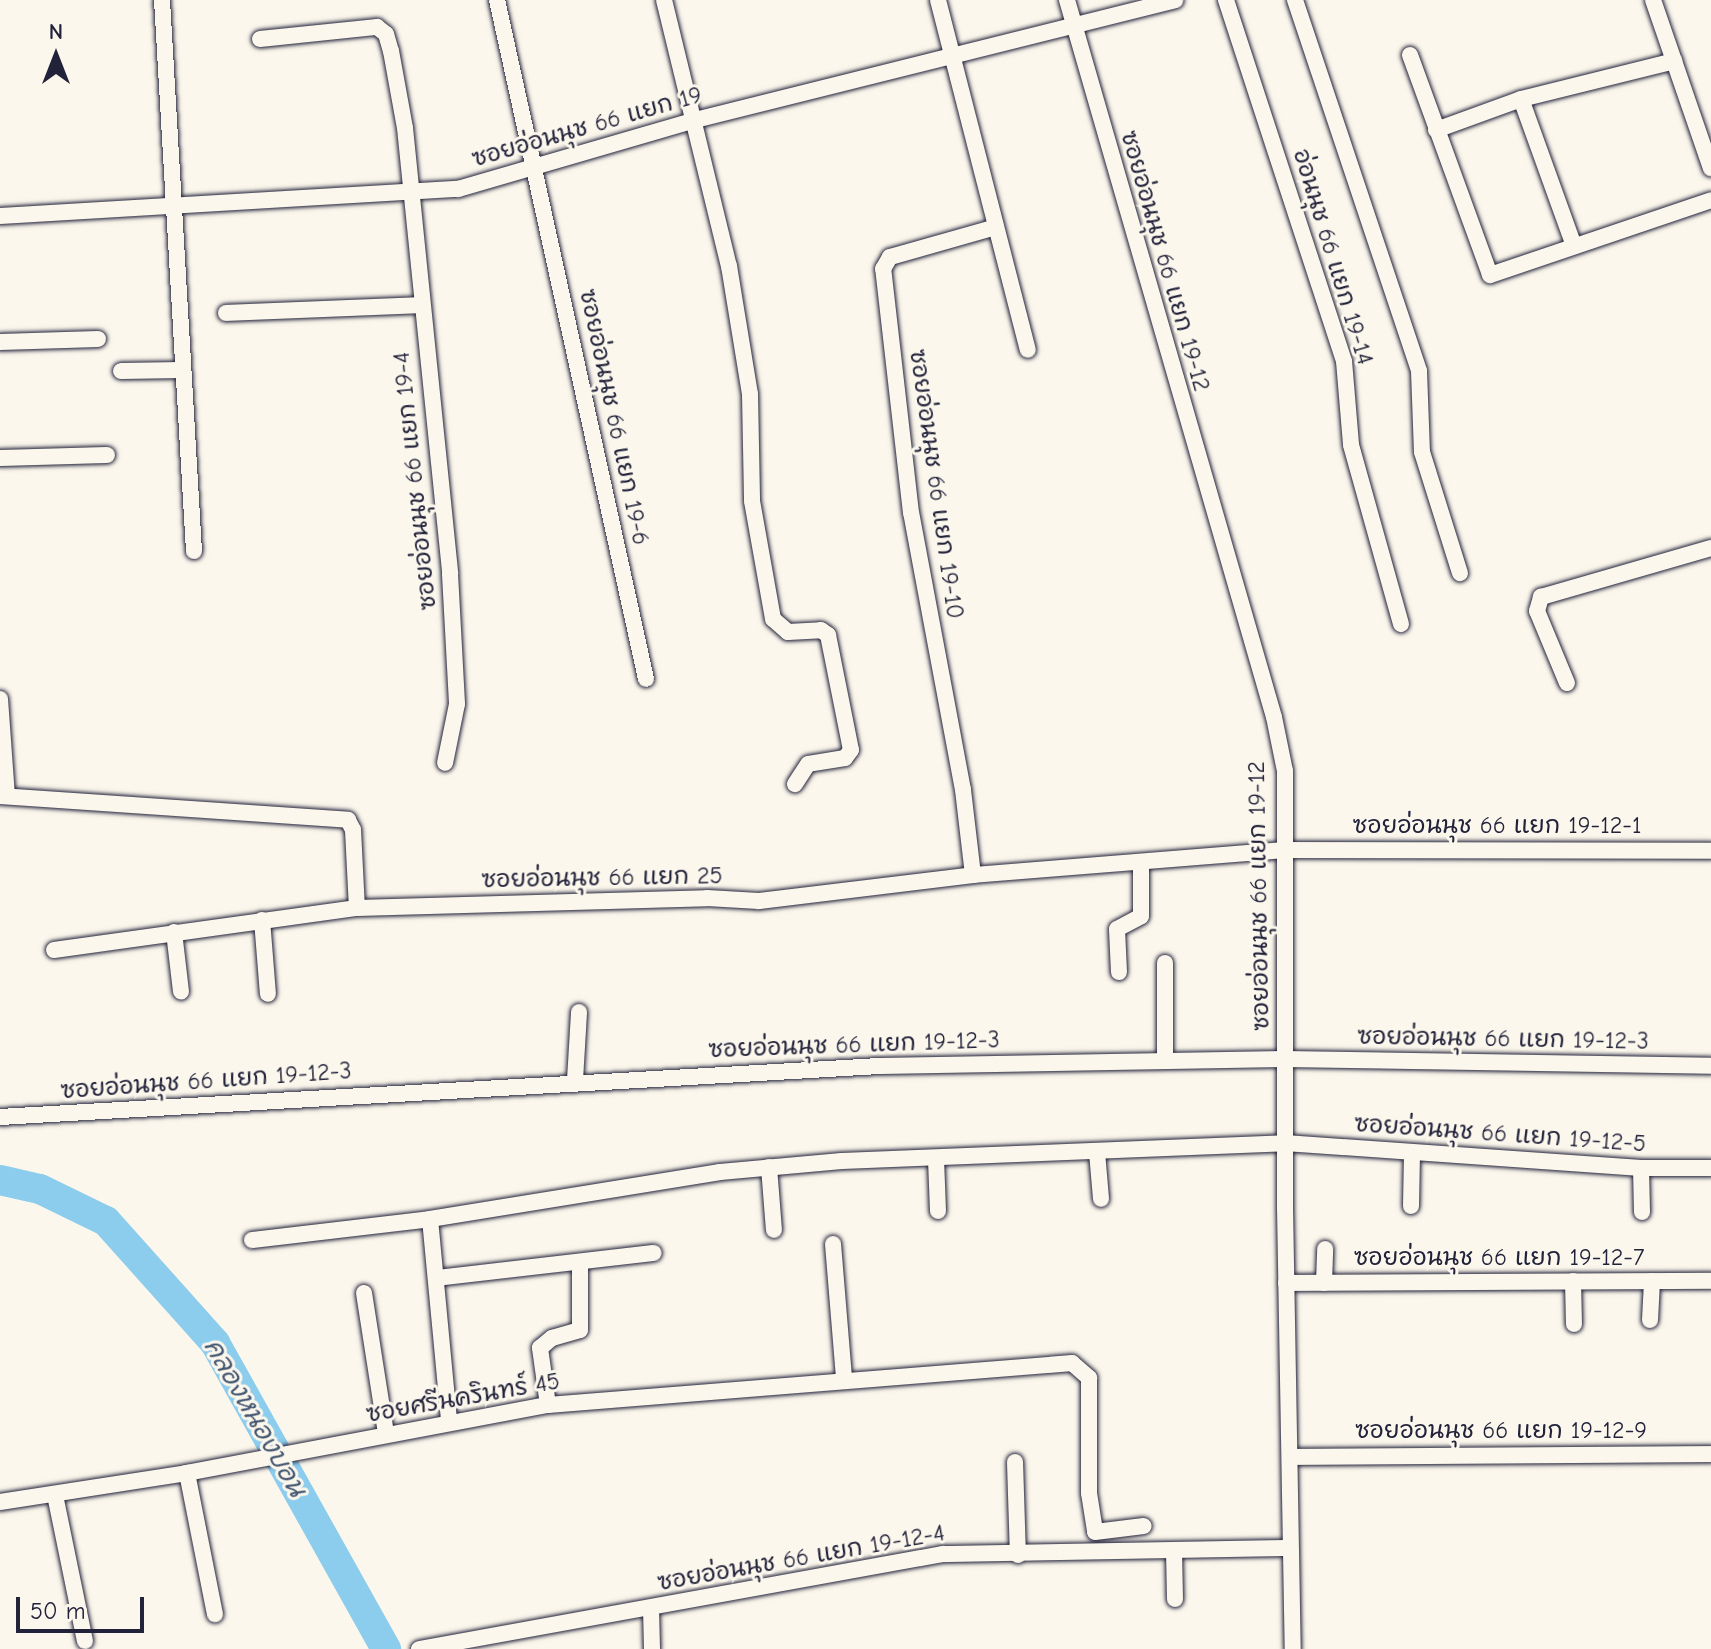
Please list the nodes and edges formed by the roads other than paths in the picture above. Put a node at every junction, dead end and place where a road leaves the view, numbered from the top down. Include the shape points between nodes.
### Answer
1 (162, 0) edge
2 (497, 0) edge
3 (664, 0) edge
4 (938, 0) edge
5 (1067, 0) edge
6 (1175, 0) edge
7 (1226, 0) edge
8 (1295, 0) edge
9 (1653, 0) edge
10 (1074, 27) junction
11 (260, 39) dead end
12 (1410, 55) dead end
13 (953, 57) junction
14 (1674, 61) junction
15 (1521, 99) junction
16 (695, 120) junction
17 (1436, 130) junction
18 (534, 165) junction
19 (1711, 168) edge
20 (411, 193) junction
21 (1711, 200) edge
22 (170, 206) junction
23 (0, 216) edge
24 (996, 227) junction
25 (1574, 246) junction
26 (422, 305) junction
27 (226, 313) dead end
28 (98, 339) dead end
29 (0, 342) edge
30 (1028, 350) dead end
31 (181, 370) junction
32 (121, 371) dead end
33 (107, 455) dead end
34 (0, 458) edge
35 (1711, 548) edge
36 (194, 551) dead end
37 (1460, 573) dead end
38 (1401, 624) dead end
39 (646, 679) dead end
40 (1567, 683) dead end
41 (0, 699) edge
42 (2, 726) edge
43 (445, 763) dead end
44 (795, 784) dead end
45 (3, 796) edge
46 (1283, 850) junction
47 (1711, 851) edge
48 (1141, 862) junction
49 (973, 875) junction
50 (357, 908) junction
51 (262, 920) junction
52 (174, 932) junction
53 (54, 950) dead end
54 (1165, 963) dead end
55 (1119, 972) dead end
56 (181, 992) dead end
57 (268, 994) dead end
58 (579, 1012) dead end
59 (1284, 1059) junction
60 (1165, 1061) junction
61 (1711, 1066) edge
62 (575, 1080) junction
63 (0, 1117) edge
64 (1285, 1143) junction
65 (1097, 1152) junction
66 (1412, 1153) junction
67 (936, 1159) junction
68 (769, 1167) junction
69 (1641, 1168) junction
70 (1711, 1168) edge
71 (1101, 1199) dead end
72 (1411, 1206) dead end
73 (938, 1211) dead end
74 (1642, 1212) dead end
75 (430, 1219) junction
76 (774, 1230) dead end
77 (252, 1240) dead end
78 (833, 1244) dead end
79 (1325, 1249) dead end
80 (654, 1253) dead end
81 (580, 1262) junction
82 (437, 1278) junction
83 (1573, 1281) junction
84 (1652, 1281) junction
85 (1711, 1281) edge
86 (1286, 1283) junction
87 (1324, 1283) junction
88 (364, 1293) dead end
89 (1650, 1320) dead end
90 (1574, 1324) dead end
91 (844, 1378) junction
92 (548, 1405) junction
93 (449, 1421) junction
94 (386, 1434) junction
95 (1711, 1454) edge
96 (1291, 1457) junction
97 (1015, 1462) dead end
98 (187, 1473) junction
99 (55, 1495) junction
100 (0, 1502) edge
101 (1144, 1526) dead end
102 (1290, 1548) junction
103 (1174, 1551) junction
104 (1018, 1555) junction
105 (1175, 1599) dead end
106 (651, 1608) junction
107 (215, 1614) dead end
108 (85, 1641) dead end
109 (419, 1649) edge
110 (652, 1649) edge
111 (1293, 1649) edge

1 - 22 street
2 - 18 street, ซอยอ่อนนุช 66 แยก 19-6
3 - 16 street
4 - 13 street
5 - 10 street, ซอยอ่อนนุช 66 แยก 19-12
6 - 10 street, ซอยอ่อนนุช 66 แยก 19
7 - 38 street, อ่อนนุช 66 แยก 19-14 via 1344,361 1351,445
8 - 37 street via 1419,371 1422,452
9 - 14 street
10 - 13 street, ซอยอ่อนนุช 66 แยก 19
10 - 46 street, ซอยอ่อนนุช 66 แยก 19-12 via 1274,717 1285,771
11 - 20 street, ซอยอ่อนนุช 66 แยก 19-4 via 363,28 386,34
12 - 17 street
13 - 16 street, ซอยอ่อนนุช 66 แยก 19
13 - 24 street
14 - 15 street
14 - 19 street
15 - 17 street
15 - 25 street
16 - 18 street, ซอยอ่อนนุช 66 แยก 19
16 - 44 street via 729,266 750,394 752,501 773,619 788,632 821,630 828,635 851,750 845,758 808,764
17 - 25 street via 1490,275
18 - 20 street, ซอยอ่อนนุช 66 แยก 19 via 458,189
18 - 39 street, ซอยอ่อนนุช 66 แยก 19-6
20 - 22 street, ซอยอ่อนนุช 66 แยก 19
20 - 26 street, ซอยอ่อนนุช 66 แยก 19-4
21 - 25 street
22 - 23 street, ซอยอ่อนนุช 66 แยก 19
22 - 31 street
24 - 30 street
24 - 49 street, ซอยอ่อนนุช 66 แยก 19-10 via 890,257 883,269 911,513 963,790
26 - 27 street
26 - 43 street, ซอยอ่อนนุช 66 แยก 19-4 via 455,651 457,704
28 - 29 street
31 - 32 street
31 - 36 street
33 - 34 street
35 - 40 street via 1541,597 1537,611
41 - 42 street
42 - 45 street
45 - 50 street via 348,820
46 - 47 street, ซอยอ่อนนุช 66 แยก 19-12-1
46 - 48 street, ซอยอ่อนนุช 66 แยก 25
46 - 59 street, ซอยอ่อนนุช 66 แยก 19-12
48 - 49 street, ซอยอ่อนนุช 66 แยก 25
48 - 55 street via 1141,916 1117,929
49 - 50 street, ซอยอ่อนนุช 66 แยก 25 via 759,901
50 - 51 street, ซอยอ่อนนุช 66 แยก 25
51 - 52 street, ซอยอ่อนนุช 66 แยก 25
51 - 57 street
52 - 53 street, ซอยอ่อนนุช 66 แยก 25
52 - 56 street
54 - 60 street
58 - 62 street
59 - 60 street, ซอยอ่อนนุช 66 แยก 19-12-3
59 - 61 street, ซอยอ่อนนุช 66 แยก 19-12-3
59 - 64 street, ซอยอ่อนนุช 66 แยก 19-12
60 - 62 street, ซอยอ่อนนุช 66 แยก 19-12-3 via 880,1066
62 - 63 street, ซอยอ่อนนุช 66 แยก 19-12-3
64 - 65 street, ซอยอ่อนนุช 66 แยก 19-12-5
64 - 66 street, ซอยอ่อนนุช 66 แยก 19-12-5
64 - 86 street, ซอยอ่อนนุช 66 แยก 19-12
65 - 67 street, ซอยอ่อนนุช 66 แยก 19-12-5
65 - 71 street
66 - 69 street, ซอยอ่อนนุช 66 แยก 19-12-5
66 - 72 street
67 - 68 street, ซอยอ่อนนุช 66 แยก 19-12-5
67 - 73 street
68 - 75 street, ซอยอ่อนนุช 66 แยก 19-12-5
68 - 76 street
69 - 70 street, ซอยอ่อนนุช 66 แยก 19-12-5
69 - 74 street
75 - 77 street, ซอยอ่อนนุช 66 แยก 19-12-5
75 - 82 street
78 - 91 street
79 - 87 street
80 - 81 street
81 - 82 street
81 - 92 street via 580,1330 552,1338 540,1348
82 - 93 street
83 - 84 street, ซอยอ่อนนุช 66 แยก 19-12-7
83 - 87 street, ซอยอ่อนนุช 66 แยก 19-12-7
83 - 90 street
84 - 85 street, ซอยอ่อนนุช 66 แยก 19-12-7
84 - 89 street
86 - 87 street, ซอยอ่อนนุช 66 แยก 19-12-7
86 - 96 street, ซอยอ่อนนุช 66 แยก 19-12
88 - 94 street
91 - 92 street, ซอยศรีนครินทร์ 45
91 - 101 street, ซอยศรีนครินทร์ 45 via 1072,1363 1089,1378 1088,1478 1095,1532
92 - 93 street, ซอยศรีนครินทร์ 45
93 - 94 street, ซอยศรีนครินทร์ 45
94 - 98 street, ซอยศรีนครินทร์ 45
95 - 96 street, ซอยอ่อนนุช 66 แยก 19-12-9
96 - 102 street, ซอยอ่อนนุช 66 แยก 19-12
97 - 104 street
98 - 99 street, ซอยศรีนครินทร์ 45
98 - 107 street
99 - 100 street, ซอยศรีนครินทร์ 45
99 - 108 street
102 - 103 street, ซอยอ่อนนุช 66 แยก 19-12-4
102 - 111 street, ซอยอ่อนนุช 66 แยก 19-12
103 - 104 street, ซอยอ่อนนุช 66 แยก 19-12-4
103 - 105 street
104 - 106 street, ซอยอ่อนนุช 66 แยก 19-12-4 via 943,1554
106 - 109 street, ซอยอ่อนนุช 66 แยก 19-12-4
106 - 110 street

